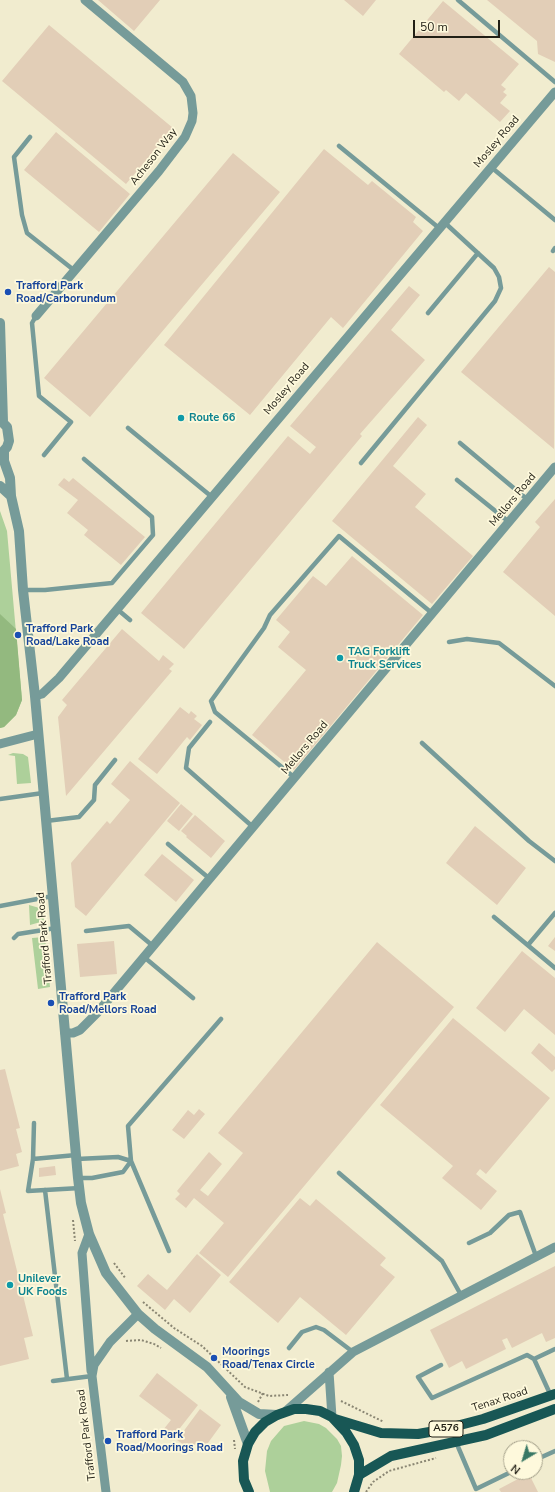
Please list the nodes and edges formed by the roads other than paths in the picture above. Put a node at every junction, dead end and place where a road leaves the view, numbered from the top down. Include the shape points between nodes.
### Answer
1 (85, 0) edge
2 (458, 0) edge
3 (555, 82) edge
4 (555, 92) edge
5 (30, 137) dead end
6 (339, 146) dead end
7 (491, 167) junction
8 (555, 220) edge
9 (441, 225) junction
10 (478, 253) junction
11 (75, 271) junction
12 (428, 313) dead end
13 (36, 316) joint
14 (0, 323) edge
15 (1, 363) edge
16 (1, 390) edge
17 (1, 421) edge
18 (128, 428) dead end
19 (460, 443) dead end
20 (2, 454) edge
21 (44, 455) dead end
22 (84, 459) dead end
23 (361, 463) dead end
24 (555, 467) edge
25 (457, 480) dead end
26 (0, 486) edge
27 (11, 496) junction
28 (212, 497) junction
29 (528, 500) junction
30 (509, 522) junction
31 (23, 590) junction
32 (117, 609) junction
33 (433, 614) junction
34 (130, 620) dead end
35 (449, 642) dead end
36 (555, 686) edge
37 (34, 696) junction
38 (210, 722) dead end
39 (38, 734) junction
40 (422, 743) dead end
41 (0, 744) edge
42 (115, 760) dead end
43 (295, 778) junction
44 (43, 793) junction
45 (0, 800) edge
46 (46, 820) junction
47 (253, 828) junction
48 (168, 844) dead end
49 (555, 861) edge
50 (210, 879) junction
51 (53, 896) junction
52 (0, 906) edge
53 (555, 913) edge
54 (494, 917) dead end
55 (56, 928) junction
56 (86, 931) dead end
57 (14, 938) dead end
58 (528, 945) junction
59 (153, 946) junction
60 (144, 957) junction
61 (555, 968) edge
62 (193, 998) dead end
63 (221, 1019) dead end
64 (65, 1033) junction
65 (34, 1123) dead end
66 (76, 1157) junction
67 (33, 1159) junction
68 (131, 1161) junction
69 (339, 1173) dead end
70 (79, 1183) junction
71 (46, 1190) junction
72 (89, 1234) junction
73 (469, 1243) dead end
74 (555, 1247) edge
75 (169, 1251) dead end
76 (536, 1256) junction
77 (461, 1294) junction
78 (138, 1314) junction
79 (289, 1348) dead end
80 (555, 1349) edge
81 (353, 1352) junction
82 (534, 1359) junction
83 (441, 1365) dead end
84 (329, 1372) junction
85 (92, 1376) junction
86 (67, 1379) junction
87 (53, 1381) dead end
88 (229, 1391) junction
89 (553, 1395) edge
90 (555, 1409) edge
91 (281, 1414) junction
92 (334, 1418) junction
93 (456, 1442) junction
94 (248, 1444) junction
95 (555, 1451) edge
96 (543, 1456) edge
97 (359, 1474) junction
98 (503, 1476) edge
99 (106, 1492) edge
100 (248, 1492) edge
101 (354, 1492) edge

1 - 11 street, Acheson Way via 178,75 191,96 193,113 185,137
2 - 3 lane
4 - 7 street, Mosley Road
5 - 11 lane via 14,157 27,233
6 - 9 lane
7 - 8 lane
7 - 9 street, Mosley Road
9 - 10 lane
9 - 28 street, Mosley Road
10 - 12 lane
10 - 23 lane via 500,277 501,288 495,301
11 - 13 street, Acheson Way
13 - 21 lane via 32,323 39,396 71,422
14 - 15 street
15 - 16 street
16 - 17 street
17 - 20 street via 9,434 7,447
18 - 28 lane
19 - 29 lane
20 - 27 street, Trafford Park Road via 10,478
22 - 31 lane via 152,518 153,535 112,583
24 - 29 street, Mellors Road
25 - 30 lane
26 - 27 street
27 - 31 street, Trafford Park Road via 19,531
28 - 32 street, Mosley Road
29 - 30 street, Mellors Road
30 - 33 street, Mellors Road
31 - 37 street, Trafford Park Road
32 - 34 lane
32 - 37 street, Mosley Road via 48,690
33 - 43 street, Mellors Road
33 - 43 lane via 339,536 270,615 264,628 211,701 215,712
35 - 36 lane via 467,639 499,643
37 - 39 street, Trafford Park Road
38 - 47 lane via 189,748 186,768
39 - 41 street
39 - 44 street, Trafford Park Road
40 - 49 lane via 529,841
42 - 46 lane via 95,785 94,800 79,817
43 - 47 street, Mellors Road
44 - 45 lane
44 - 46 street, Trafford Park Road
46 - 51 street, Trafford Park Road
47 - 50 street, Mellors Road
48 - 50 lane
50 - 59 street, Mellors Road
51 - 52 lane
51 - 55 street, Trafford Park Road
53 - 58 lane
54 - 58 lane
55 - 57 lane via 18,934
55 - 64 street, Trafford Park Road
56 - 59 lane via 129,926
58 - 61 lane
59 - 60 street, Mellors Road
60 - 62 lane
60 - 64 street, Mellors Road via 87,1024 73,1033
63 - 68 lane via 128,1126
64 - 66 street, Trafford Park Road
65 - 67 lane
66 - 67 lane
66 - 68 lane via 118,1157
66 - 70 street, Trafford Park Road
67 - 71 lane via 28,1191
68 - 70 lane via 123,1172
68 - 75 lane
69 - 77 lane via 442,1262
70 - 71 lane
70 - 72 street, Trafford Park Road
71 - 86 lane
72 - 78 street via 106,1272
72 - 85 street, Trafford Park Road via 82,1253
73 - 76 lane via 490,1233 509,1215 520,1212
74 - 76 street
76 - 77 street
77 - 81 street
78 - 85 street, Trafford Park Road via 107,1345 94,1365
78 - 88 street via 207,1367
79 - 81 lane via 302,1332 316,1327
80 - 82 lane
81 - 84 street
82 - 83 lane via 527,1355 432,1398 418,1377
82 - 89 lane
84 - 91 street
84 - 92 street
85 - 86 lane
85 - 99 street, Trafford Park Road
86 - 87 lane
88 - 91 street via 239,1402 259,1414
88 - 94 street
89 - 92 main road, Tenax Road / A576 via 483,1419 418,1434 381,1433
90 - 93 main road, A576 via 486,1435
91 - 92 main road, A576 via 306,1409
91 - 94 main road, A576 via 260,1427
92 - 97 main road via 354,1445
93 - 97 main road, A576 via 391,1456
93 - 98 lane via 476,1489
94 - 100 main road, A576 via 243,1461 244,1480
95 - 96 lane
97 - 101 main road

